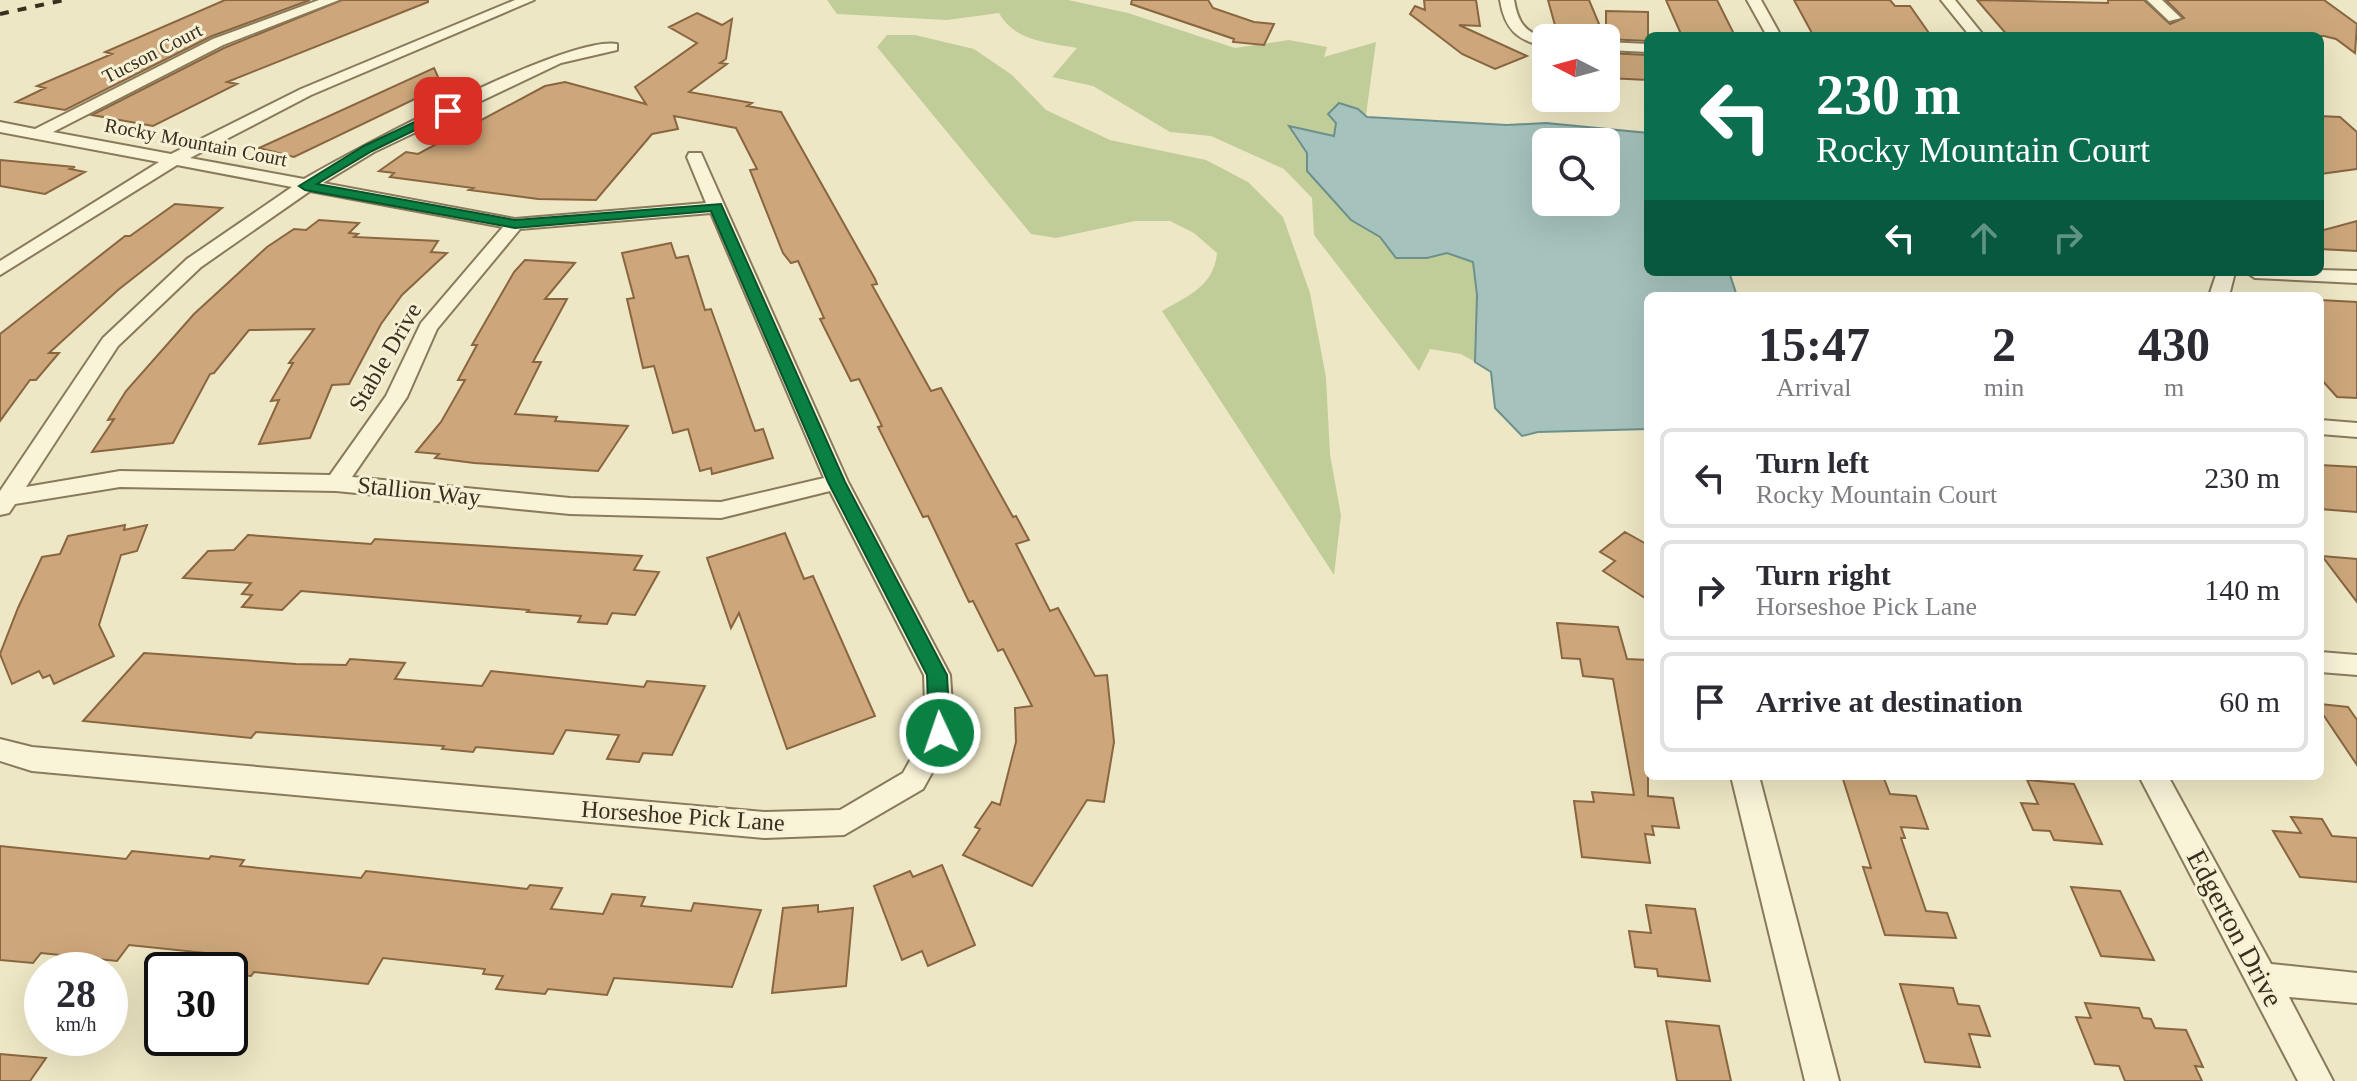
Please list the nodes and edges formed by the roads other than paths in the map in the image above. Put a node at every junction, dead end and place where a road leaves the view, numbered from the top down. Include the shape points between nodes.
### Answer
1 (332, 0) edge
2 (527, 0) edge
3 (1507, 0) edge
4 (1754, 0) edge
5 (1948, 0) edge
6 (2154, 0) edge
7 (2174, 18) dead end
8 (1772, 32) edge
9 (1974, 32) edge
10 (1532, 39) edge
11 (612, 47) dead end
12 (1620, 47) edge
13 (1644, 48) edge
14 (0, 127) edge
15 (39, 133) junction
16 (695, 157) dead end
17 (175, 159) junction
18 (305, 186) junction
19 (716, 207) junction
20 (515, 224) junction
21 (0, 269) edge
22 (2324, 275) edge
23 (2357, 277) edge
24 (2324, 427) edge
25 (2357, 430) edge
26 (837, 482) junction
27 (336, 483) junction
28 (2, 502) edge
29 (2324, 662) edge
30 (2357, 665) edge
31 (0, 750) edge
32 (1746, 780) edge
33 (2155, 780) edge
34 (2264, 979) junction
35 (2357, 988) edge
36 (1822, 1081) edge
37 (2316, 1081) edge

1 - 15 street, Tucson Court via 218,42
2 - 17 street via 306,92
3 - 10 street via 1510,24
4 - 8 street
5 - 9 street
6 - 7 street
11 - 18 street via 556,60 368,149
12 - 13 street
14 - 15 street, Rocky Mountain Court
15 - 17 street, Rocky Mountain Court
16 - 19 street, Horseshoe Pick Lane
17 - 18 street, Rocky Mountain Court
17 - 21 street
18 - 20 street, Rocky Mountain Court
18 - 28 street via 194,263 110,342
19 - 20 street, Rocky Mountain Court
19 - 26 street, Horseshoe Pick Lane
20 - 27 street, Stable Drive via 428,327 396,397
22 - 23 street
24 - 25 street
26 - 27 street, Stallion Way via 721,510 570,506
26 - 31 street, Horseshoe Pick Lane via 937,675 940,733 913,781 844,822 765,825 32,759
27 - 28 street, Stallion Way via 120,479
29 - 30 street
32 - 36 street
33 - 34 street, Edgerton Drive
34 - 35 street
34 - 37 street, Edgerton Drive

